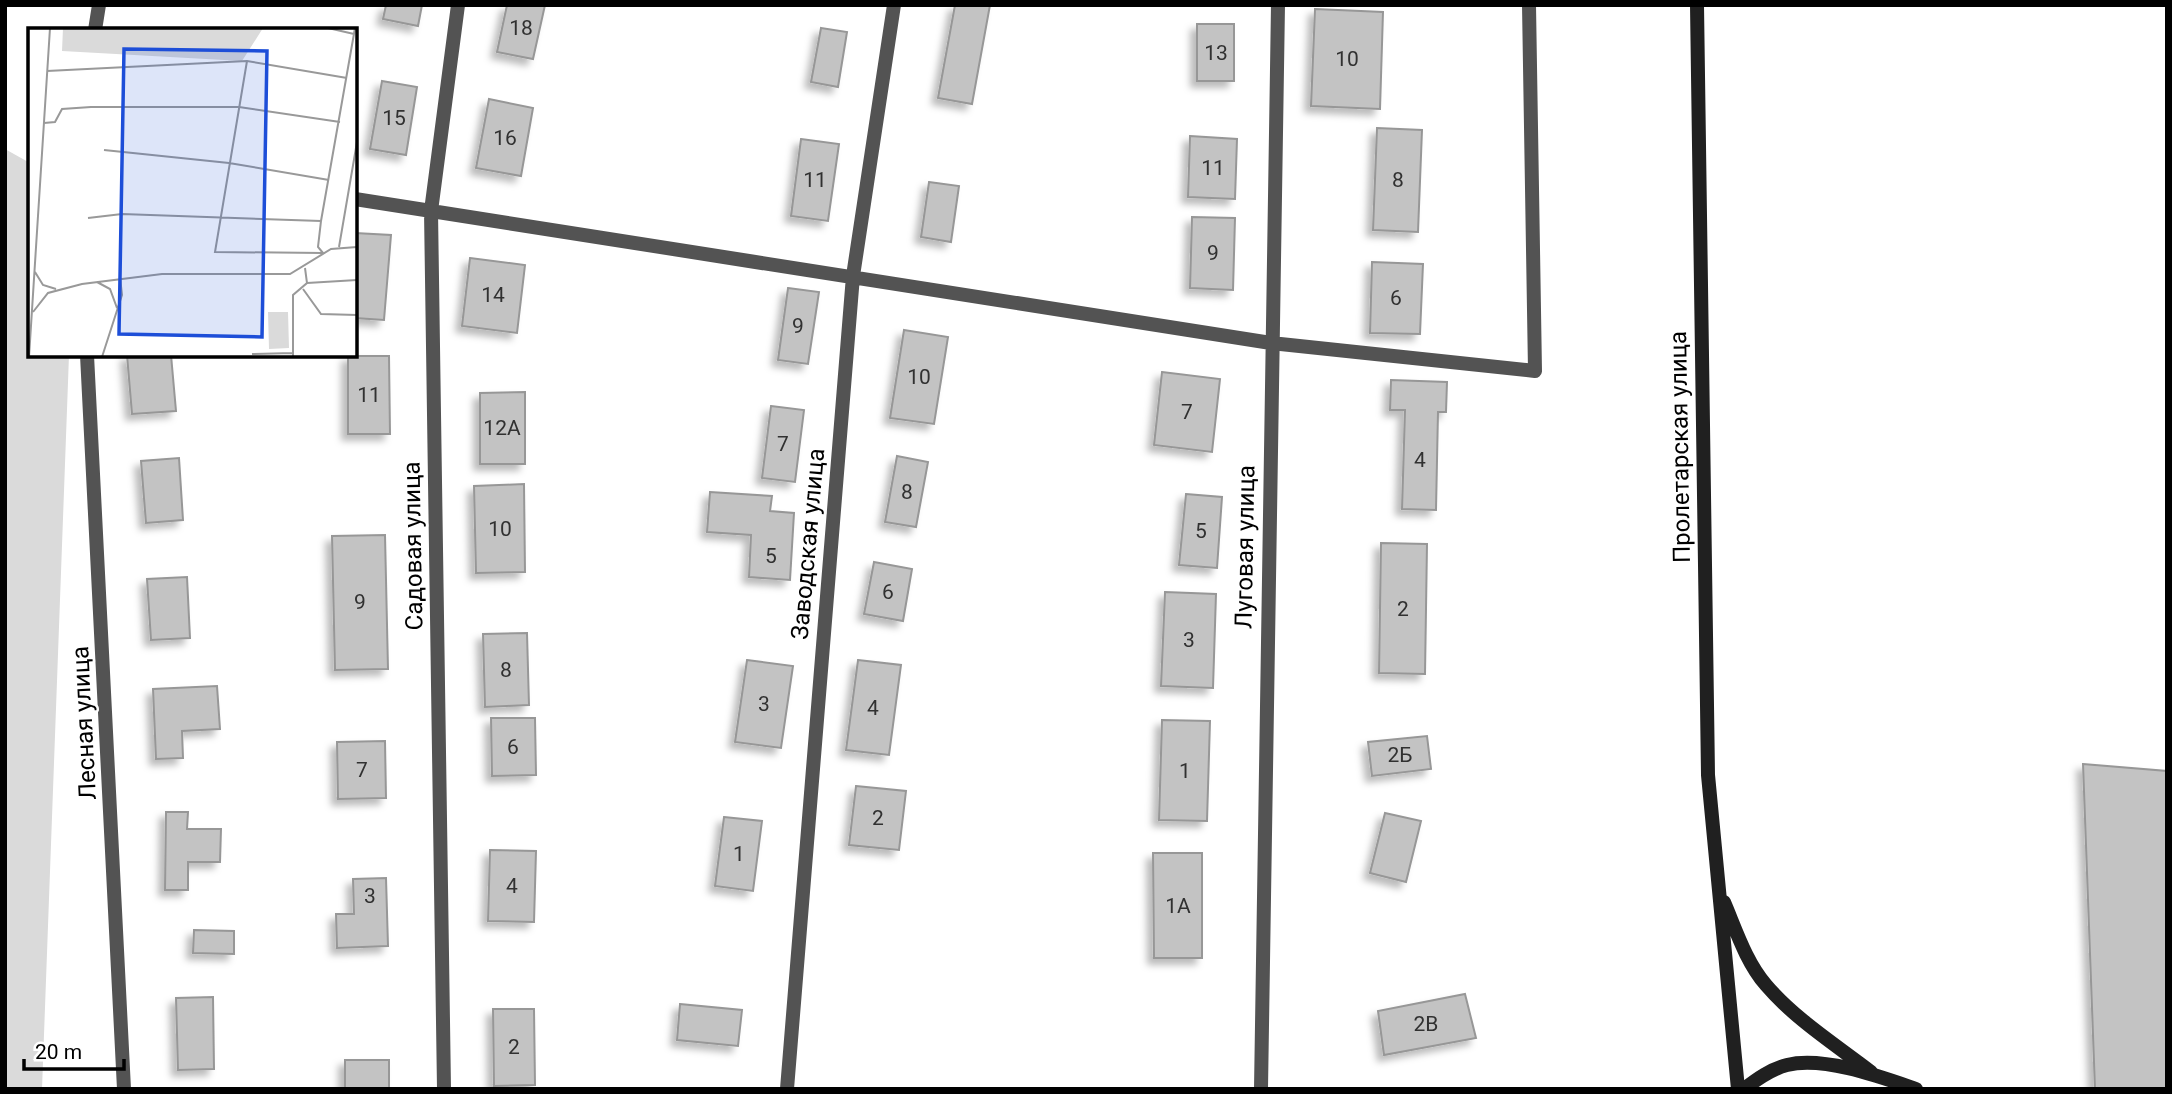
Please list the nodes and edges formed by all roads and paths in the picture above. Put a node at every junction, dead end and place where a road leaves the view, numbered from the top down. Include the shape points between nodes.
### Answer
1 (99, 5) edge
2 (458, 5) edge
3 (894, 5) edge
4 (1278, 5) edge
5 (1529, 5) edge
6 (1697, 5) edge
7 (95, 28) edge
8 (357, 199) edge
9 (431, 211) junction
10 (853, 276) junction
11 (1271, 343) junction
12 (87, 357) edge
13 (1718, 888) junction
14 (1871, 1072) junction
15 (124, 1089) edge
16 (444, 1089) edge
17 (787, 1089) edge
18 (1261, 1089) edge
19 (1738, 1089) edge
20 (1744, 1089) edge
21 (1916, 1089) edge

1 - 7 street
2 - 9 street, Садовая улица
3 - 10 street, Заводская улица
4 - 11 street, Луговая улица
5 - 11 street via 1535,371
6 - 13 main road, Пролетарская улица via 1708,775
8 - 9 street
9 - 10 street
9 - 16 street, Садовая улица
10 - 11 street
10 - 17 street, Заводская улица
11 - 18 street, Луговая улица
12 - 15 street, Лесная улица
13 - 14 main road via 1743,948 1765,984 1795,1014
13 - 19 main road, Пролетарская улица
14 - 20 main road via 1788,1065
14 - 21 main road

